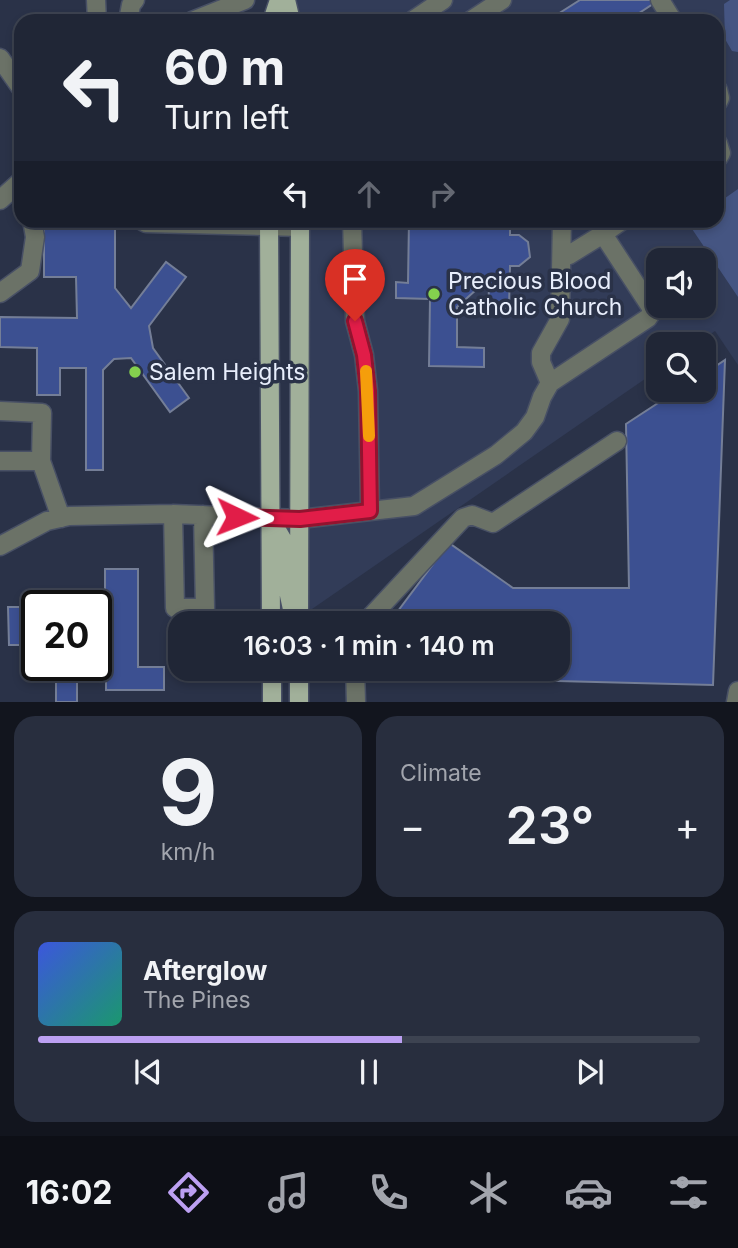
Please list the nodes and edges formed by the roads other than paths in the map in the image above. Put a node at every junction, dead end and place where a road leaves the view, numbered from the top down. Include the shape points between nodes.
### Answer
1 (245, 0) edge
2 (443, 0) edge
3 (502, 0) edge
4 (206, 6) edge
5 (422, 14) edge
6 (481, 14) edge
7 (0, 58) edge
8 (14, 78) edge
9 (33, 228) edge
10 (269, 228) edge
11 (300, 228) edge
12 (352, 228) edge
13 (562, 228) edge
14 (612, 228) edge
15 (603, 234) junction
16 (562, 257) junction
17 (0, 293) edge
18 (550, 383) junction
19 (0, 411) edge
20 (617, 441) dead end
21 (0, 461) edge
22 (41, 461) junction
23 (370, 511) junction
24 (173, 514) junction
25 (203, 515) junction
26 (61, 518) junction
27 (270, 519) junction
28 (300, 519) junction
29 (0, 546) edge
30 (271, 611) edge
31 (294, 611) edge
32 (297, 611) edge
33 (376, 611) edge
34 (272, 681) edge
35 (299, 681) edge
36 (355, 681) edge
37 (738, 691) edge
38 (272, 702) edge
39 (299, 702) edge
40 (356, 702) edge
41 (736, 702) edge

1 - 4 street
2 - 5 street
3 - 6 street
7 - 8 street
9 - 17 street via 30,271
10 - 27 main road
11 - 28 main road
12 - 23 street via 355,321 368,391
13 - 16 street
14 - 15 street
15 - 16 street
15 - 18 street via 652,313
16 - 18 street via 561,319 541,353
18 - 23 street via 530,425 496,455 414,506
19 - 22 street via 42,413
20 - 33 street via 493,523 472,514 463,518
21 - 22 street
22 - 26 street
23 - 28 street
24 - 25 street
24 - 25 street via 175,608 205,608
24 - 26 street
25 - 27 street
26 - 29 street
27 - 28 street
27 - 30 main road
27 - 31 main road via 288,549 287,586
28 - 32 main road
34 - 38 main road
35 - 39 main road
36 - 40 street
37 - 41 street

